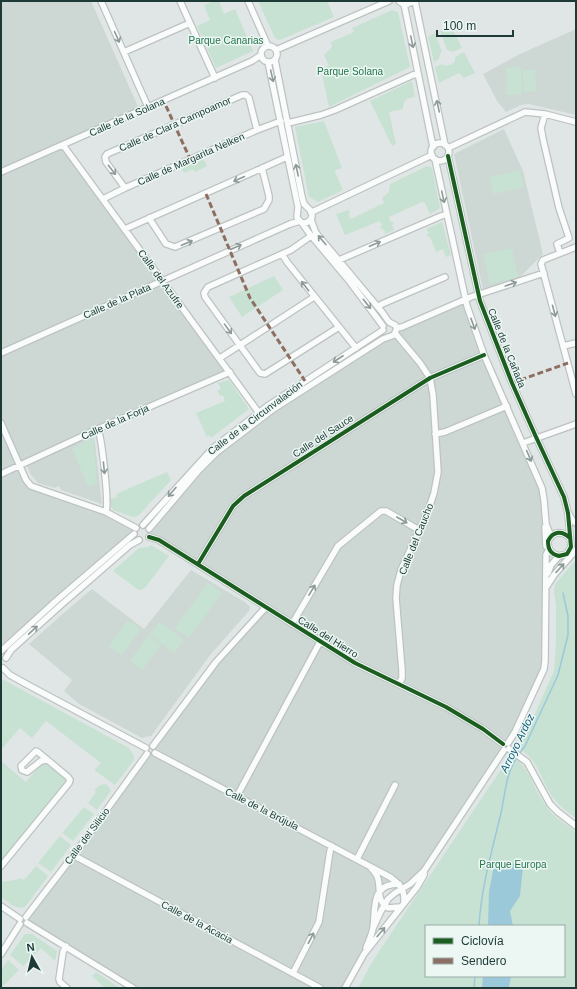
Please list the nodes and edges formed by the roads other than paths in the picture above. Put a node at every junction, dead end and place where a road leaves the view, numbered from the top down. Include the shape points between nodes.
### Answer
1 (101, 1) edge
2 (180, 1) edge
3 (248, 1) edge
4 (389, 1) edge
5 (414, 1) edge
6 (402, 2) edge
7 (190, 23) junction
8 (268, 46) junction
9 (276, 50) junction
10 (124, 52) junction
11 (264, 59) junction
12 (275, 60) junction
13 (418, 74) junction
14 (215, 78) junction
15 (148, 107) junction
16 (545, 114) junction
17 (281, 121) junction
18 (576, 122) edge
19 (288, 123) junction
20 (257, 130) junction
21 (64, 145) junction
22 (447, 146) junction
23 (433, 147) junction
24 (448, 156) junction
25 (287, 157) junction
26 (434, 157) junction
27 (262, 168) junction
28 (1, 172) edge
29 (125, 188) junction
30 (103, 199) junction
31 (307, 208) junction
32 (298, 211) junction
33 (312, 212) junction
34 (447, 214) junction
35 (149, 218) junction
36 (311, 220) junction
37 (301, 222) junction
38 (125, 229) junction
39 (311, 236) junction
40 (576, 246) edge
41 (560, 253) junction
42 (282, 254) junction
43 (339, 260) junction
44 (544, 273) junction
45 (445, 277) dead end
46 (163, 281) junction
47 (478, 295) junction
48 (314, 297) junction
49 (465, 300) junction
50 (378, 307) junction
51 (389, 322) junction
52 (339, 327) junction
53 (383, 328) junction
54 (396, 331) junction
55 (388, 336) junction
56 (576, 342) edge
57 (240, 345) junction
58 (563, 346) junction
59 (356, 348) junction
60 (1, 353) edge
61 (484, 355) junction
62 (220, 358) junction
63 (230, 372) junction
64 (430, 378) junction
65 (576, 394) edge
66 (507, 406) junction
67 (259, 413) junction
68 (1, 422) edge
69 (576, 424) edge
70 (98, 429) junction
71 (435, 434) junction
72 (536, 438) junction
73 (523, 443) junction
74 (19, 466) junction
75 (1, 474) edge
76 (106, 512) junction
77 (568, 513) junction
78 (576, 523) edge
79 (546, 524) junction
80 (143, 525) junction
81 (136, 528) junction
82 (149, 529) junction
83 (419, 530) junction
84 (134, 534) junction
85 (149, 537) junction
86 (551, 537) junction
87 (572, 538) edge
88 (139, 540) junction
89 (549, 549) junction
90 (574, 549) edge
91 (546, 555) junction
92 (559, 556) junction
93 (198, 564) junction
94 (546, 577) junction
95 (546, 588) junction
96 (266, 607) junction
97 (292, 624) junction
98 (320, 642) junction
99 (1, 652) edge
100 (6, 658) junction
101 (2, 668) edge
102 (399, 684) junction
103 (146, 748) junction
104 (508, 748) junction
105 (154, 749) junction
106 (147, 754) junction
107 (47, 760) dead end
108 (395, 785) dead end
109 (237, 796) junction
110 (576, 826) edge
111 (332, 846) junction
112 (73, 855) junction
113 (357, 859) junction
114 (1, 866) edge
115 (370, 866) junction
116 (424, 871) junction
117 (400, 886) junction
118 (379, 894) junction
119 (402, 904) junction
120 (384, 905) junction
121 (1, 906) edge
122 (23, 921) junction
123 (373, 928) junction
124 (66, 946) junction
125 (1, 954) edge
126 (364, 954) junction
127 (293, 973) junction
128 (66, 988) edge
129 (133, 988) edge
130 (320, 988) edge
131 (345, 988) edge

1 -> 10 street
2 - 7 street
3 - 8 street
4 - 9 street
5 - 6 street via 409,4
22 -> 5 street
6 -> 13 street
7 - 10 street
7 - 14 street
8 - 9 street
8 - 11 street via 263,49
9 - 12 street
10 - 15 street
11 - 12 street
11 - 14 street, Calle de la Solana via 252,61
11 -> 17 street
12 - 19 street
13 - 19 street via 335,110
13 - 23 street
14 - 15 street, Calle de la Solana
15 - 21 street, Calle de la Solana
16 - 18 street
16 - 22 street via 525,112
16 - 41 street via 541,128 543,139 559,208 570,238 557,244
17 - 20 street, Calle de Margarita Nelken
17 - 25 street
31 -> 19 street via 302,197
20 - 29 street, Calle de Margarita Nelken
20 -> 29 street, Calle de Clara Campoamor via 249,98 242,94 107,154 106,162
21 - 28 street, Calle de la Solana
21 - 30 street, Calle del Azufre
22 - 23 street via 440,143
22 - 24 street
23 - 26 street
24 - 26 street via 442,160
24 - 47 street, Calle de la Cañada
25 - 27 street
25 - 32 street
26 - 33 street
26 -> 34 street
27 -> 35 street
35 -> 27 street via 166,244 175,247 264,209 269,196
29 - 30 street, Calle de Margarita Nelken
30 - 38 street, Calle del Azufre
31 - 32 street
31 - 33 street
32 - 37 street via 297,217
33 - 36 street
43 -> 34 street
34 - 49 street
35 - 38 street
36 - 37 street
43 -> 36 street via 314,230
37 - 39 street
46 -> 37 street, Calle de la Plata via 290,224
38 - 46 street, Calle del Azufre
39 - 42 street
39 -> 53 street via 350,282
40 - 41 street
41 - 44 street via 543,260 541,264
48 -> 42 street
42 -> 57 street via 208,287 204,293
43 - 50 street
47 -> 44 street
44 -> 58 street
45 - 50 street
46 - 60 street, Calle de la Plata
46 - 62 street, Calle del Azufre
47 - 49 street
47 - 72 street, Calle de la Cañada
48 - 52 street
48 - 57 street
49 - 54 street
49 -> 61 street
50 - 51 street
51 - 53 street
51 - 54 street
52 - 57 street via 265,374 260,373
52 - 59 street
53 - 55 street
53 - 59 street, Calle de la Circunvalación
54 - 55 street via 392,336
54 - 64 street, Calle del Caucho
55 - 82 street, Calle de la Circunvalación via 278,406 217,452 198,470
56 - 58 street
57 - 62 street
58 - 65 street
59 -> 67 street, Calle de la Circunvalación
61 - 64 street, Calle del Sauce
61 - 66 street
62 - 63 street, Calle del Azufre
63 - 67 street, Calle del Azufre
63 - 70 street, Calle de la Forja
64 - 71 street, Calle del Caucho
64 - 93 street, Calle del Sauce via 244,496 234,506
66 - 71 street
66 - 73 street
67 -> 80 street, Calle de la Circunvalación via 208,452
68 - 74 street
69 - 72 street
70 - 74 street, Calle de la Forja
70 -> 76 street via 107,500
71 - 83 street, Calle del Caucho via 438,472 434,493
72 - 73 street
72 - 77 street, Calle de la Cañada via 564,497
73 -> 79 street via 542,488
74 - 75 street, Calle de la Forja
74 - 76 street via 32,486
76 - 81 street
77 - 78 street
77 - 87 street, Calle de la Cañada
79 - 86 street
79 - 91 street
80 - 81 street
80 - 82 street
81 - 84 street
82 - 85 street
97 -> 83 street via 338,546 381,511 386,511
83 - 102 street, Calle del Caucho via 401,570 396,592 402,670
84 - 88 street
84 - 99 street
85 - 88 street via 145,541
85 - 93 street, Calle del Hierro via 159,540
86 - 87 street via 560,532
86 - 89 street via 548,542
87 - 90 street
100 -> 88 street via 11,650 61,605
89 - 91 street
89 - 92 street via 551,553
90 - 92 street
95 -> 90 street
91 - 94 street
92 - 94 street via 551,565
93 - 96 street, Calle del Hierro
94 - 95 street
95 - 104 street via 544,669
96 - 97 street, Calle del Hierro
96 - 105 street via 216,662
97 - 98 street, Calle del Hierro
98 - 102 street, Calle del Hierro via 355,663
98 - 109 street
99 - 100 street
100 - 101 street via 7,663
101 - 103 street via 28,685
102 - 104 street, Calle del Hierro via 446,707 483,729
103 - 105 street via 151,745
103 - 106 street
104 - 110 street, Calle del Hierro via 521,756 531,767 550,804
104 - 116 street
105 - 106 street via 150,755
105 - 109 street, Calle de la Brújula
106 - 112 street, Calle del Silicio
107 - 114 street via 70,780 69,783
108 - 113 street
109 - 111 street, Calle de la Brújula
111 - 113 street, Calle de la Brújula
127 -> 111 street via 319,922
112 - 122 street, Calle del Silicio
112 - 127 street, Calle de la Acacia
113 - 115 street, Calle de la Brújula
115 - 117 street, Calle de la Brújula via 390,876
115 - 118 street via 376,874
116 - 117 street via 410,884
116 - 119 street via 417,887
117 - 118 street via 389,885
117 - 119 street via 404,895
117 - 120 street
118 - 120 street
118 - 123 street via 375,902
119 - 120 street via 392,908
126 -> 119 street
120 - 123 street
121 - 122 street
122 - 124 street
122 - 125 street, Calle del Silicio
123 - 126 street
124 - 128 street via 59,979
124 - 129 street
126 - 131 street
127 - 130 street, Calle de la Acacia

